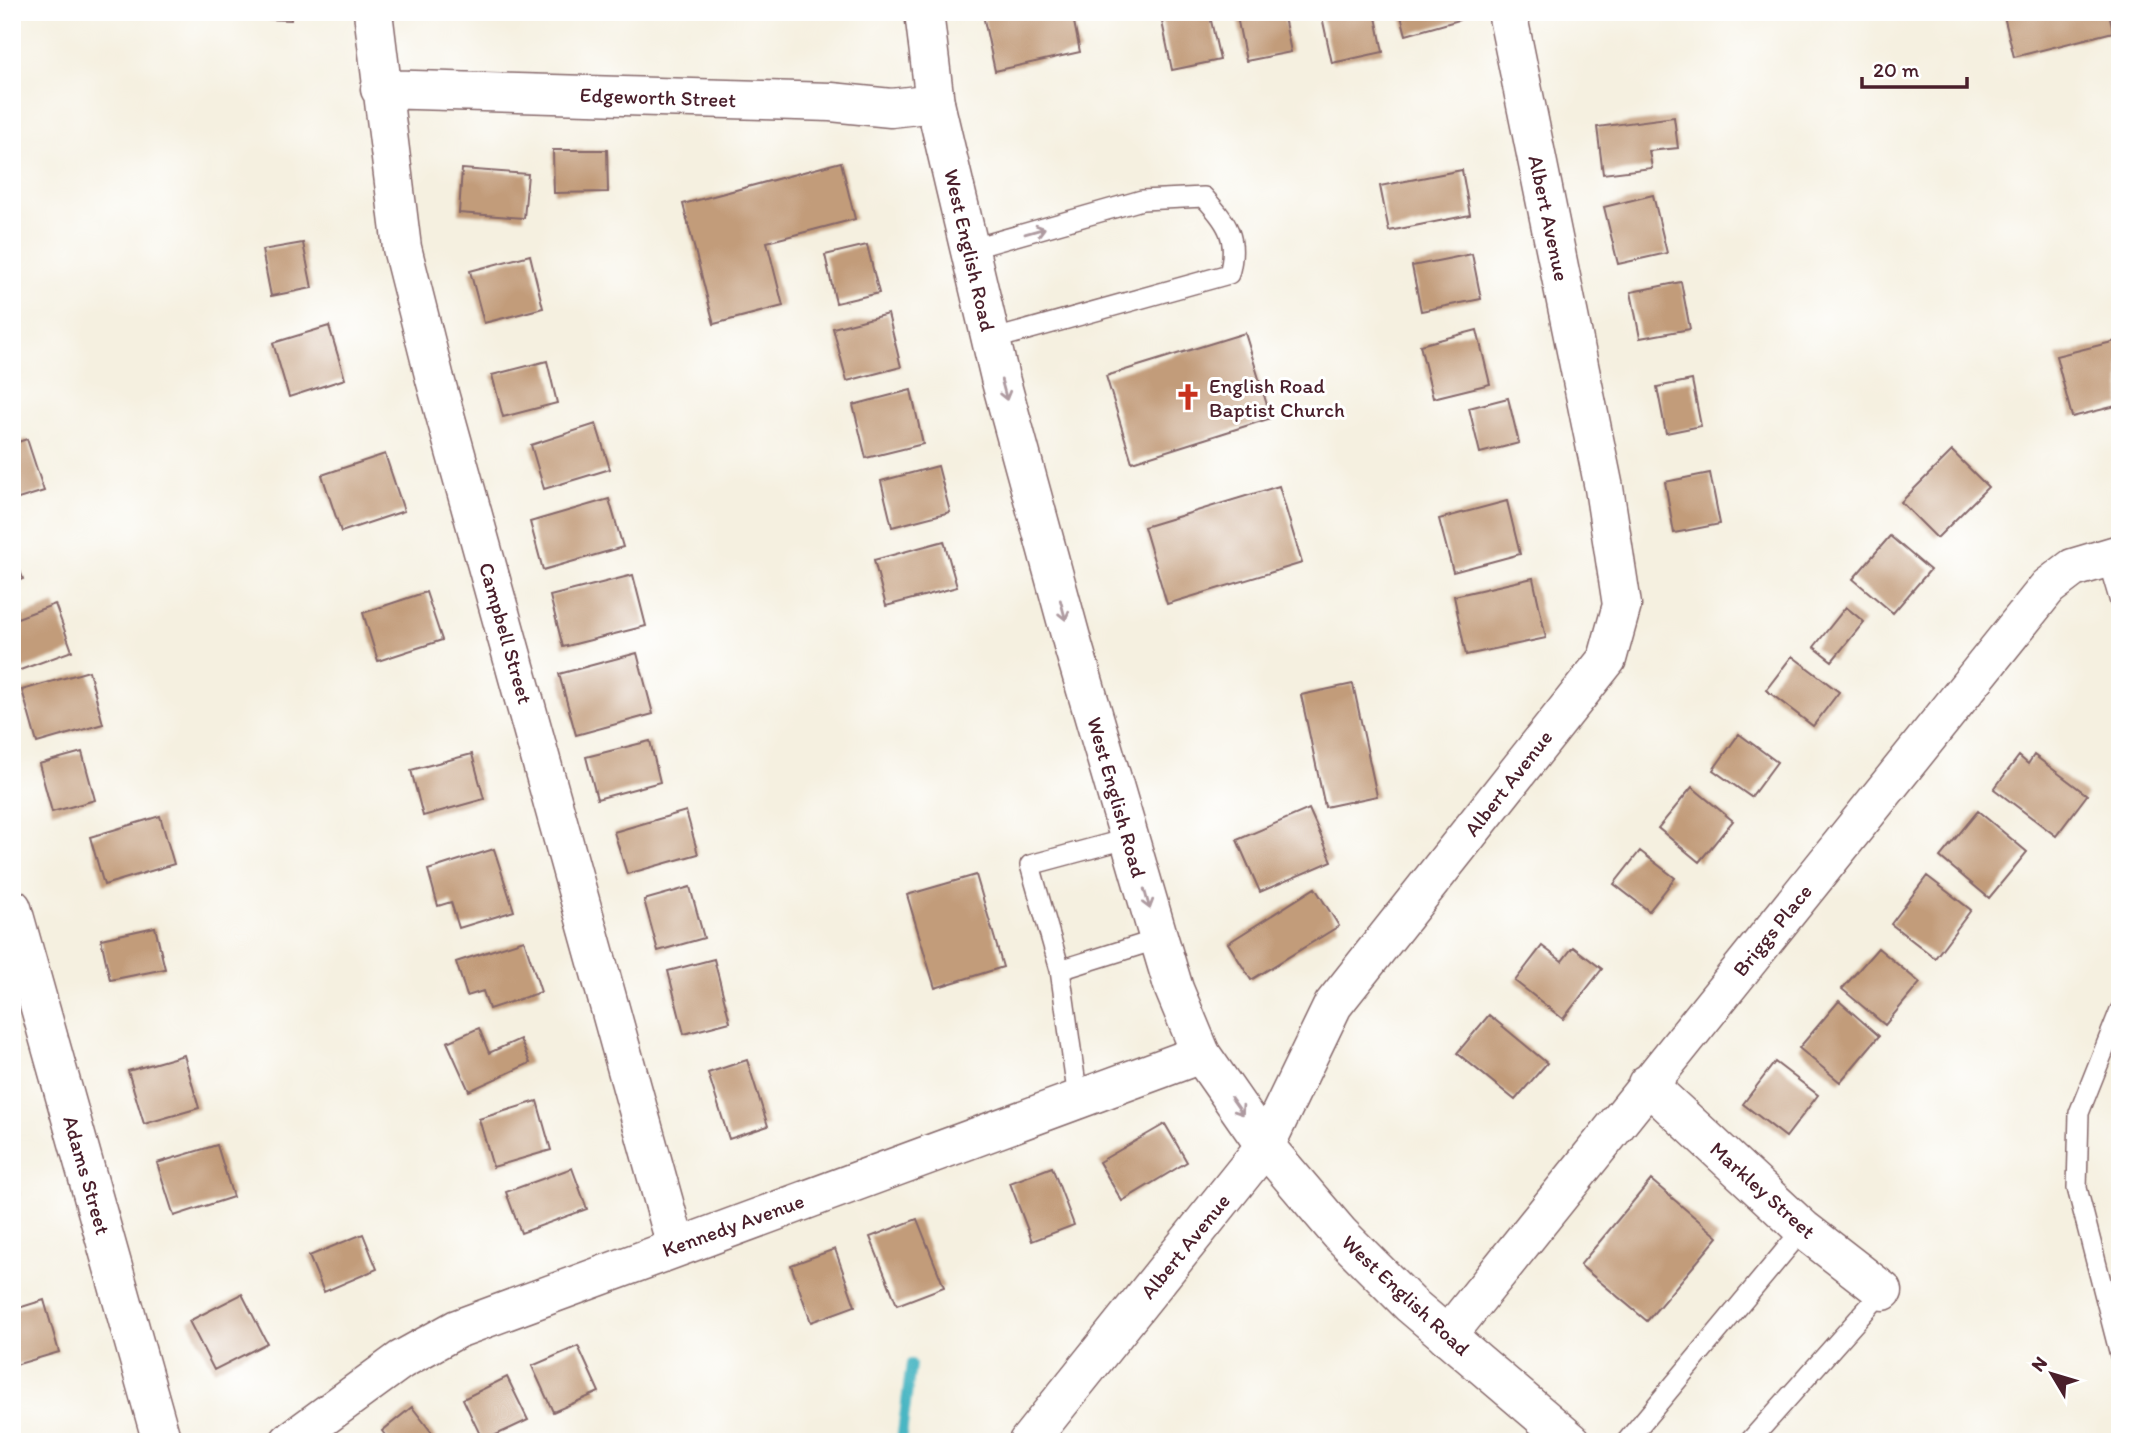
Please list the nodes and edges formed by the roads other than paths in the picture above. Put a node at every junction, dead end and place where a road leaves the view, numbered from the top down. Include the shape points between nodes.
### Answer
1 (373, 12) edge
2 (924, 12) edge
3 (1507, 12) edge
4 (380, 89) junction
5 (935, 103) junction
6 (970, 250) junction
7 (991, 340) junction
8 (2114, 556) edge
9 (2120, 602) edge
10 (1130, 838) junction
11 (12, 908) edge
12 (1159, 939) junction
13 (1060, 970) junction
14 (2120, 1010) edge
15 (1201, 1054) junction
16 (1647, 1084) junction
17 (1078, 1099) junction
18 (1265, 1146) junction
19 (1803, 1229) junction
20 (676, 1246) junction
21 (1882, 1291) joint
22 (1447, 1336) junction
23 (2120, 1355) edge
24 (163, 1442) edge
25 (289, 1442) edge
26 (1028, 1442) edge
27 (1572, 1442) edge
28 (1626, 1442) edge
29 (1749, 1442) edge

1 - 4 street, Campbell Street
2 - 5 street, West English Road
3 - 18 street, Albert Avenue via 1604,488 1622,605 1607,659 1333,1004
4 - 5 street, Edgeworth Street via 831,102 891,108
4 - 20 street, Campbell Street via 402,248 432,366
5 - 6 street, West English Road
6 - 7 street, West English Road
6 -> 7 lane via 1142,200 1204,197 1228,224 1234,255 1229,274
7 -> 10 street, West English Road
8 - 9 lane
8 - 16 street, Briggs Place via 2073,568 2048,587
10 -> 12 street, West English Road
10 - 13 lane via 1030,865
11 - 24 street, Adams Street
12 - 13 lane
12 - 15 street, West English Road
13 - 17 lane
14 - 23 lane via 2079,1113 2077,1188
15 - 17 street, Kennedy Avenue
15 -> 18 street, West English Road
16 - 19 street, Markley Street
16 - 22 street, Briggs Place
17 - 20 street, Kennedy Avenue
18 - 22 street, West English Road via 1340,1234
18 - 26 street, Albert Avenue
19 - 21 street, Markley Street
19 - 28 lane
20 - 25 street, Kennedy Avenue via 457,1329 401,1360
21 - 29 lane
22 - 27 street, West English Road

